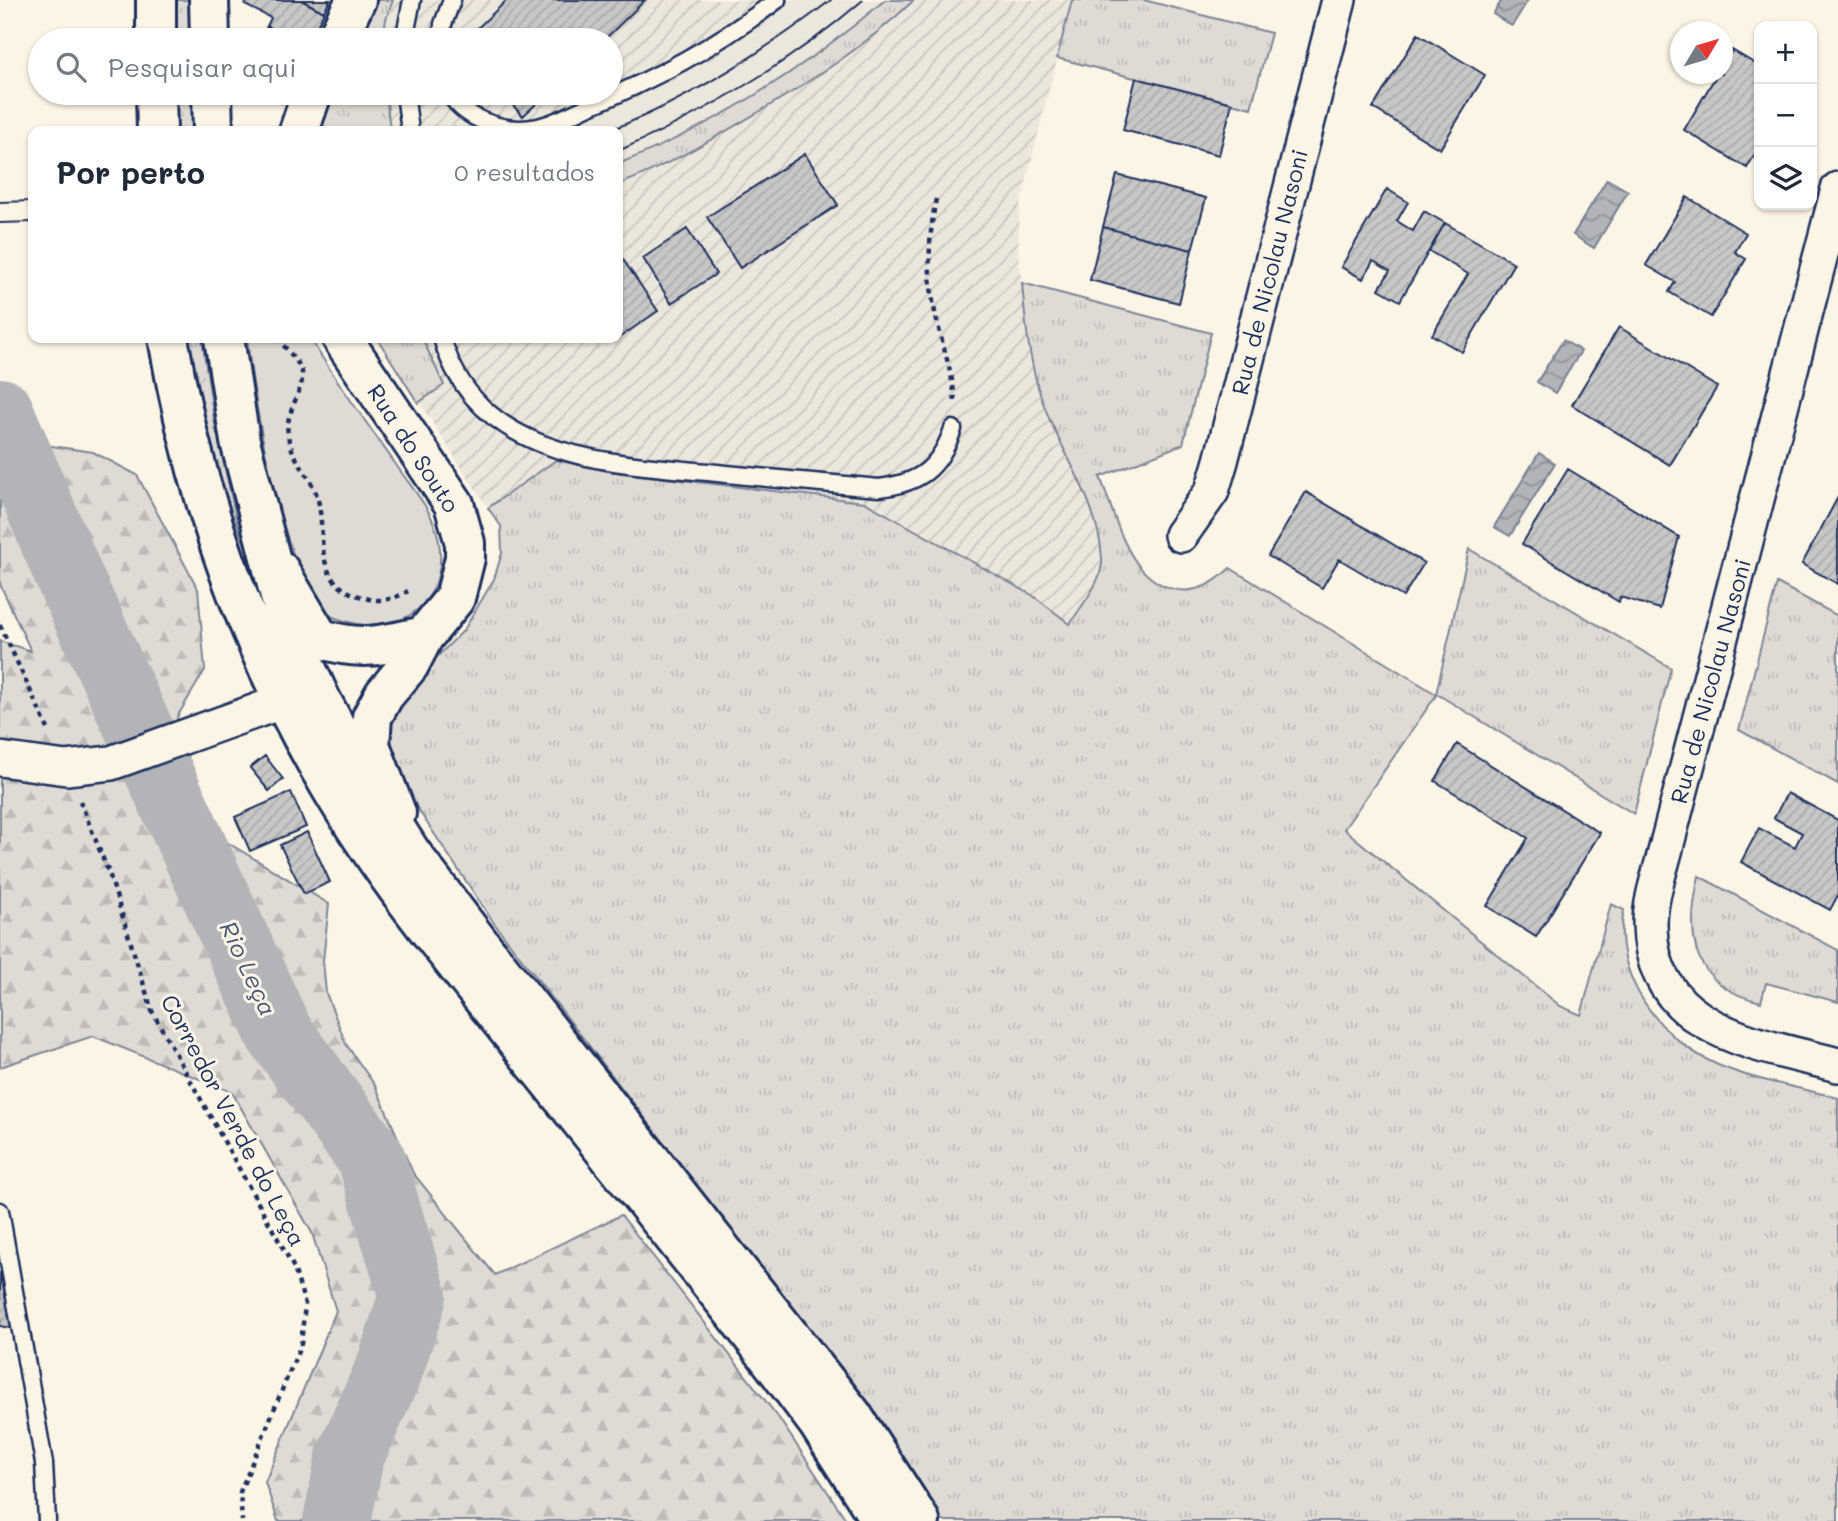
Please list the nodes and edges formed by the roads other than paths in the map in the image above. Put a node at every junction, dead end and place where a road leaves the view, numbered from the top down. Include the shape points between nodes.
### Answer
1 (156, 0) edge
2 (209, 0) edge
3 (356, 0) edge
4 (412, 0) edge
5 (452, 0) edge
6 (776, 0) edge
7 (1339, 0) edge
8 (156, 28) edge
9 (210, 28) edge
10 (342, 28) edge
11 (406, 28) edge
12 (443, 28) edge
13 (623, 92) edge
14 (156, 105) edge
15 (212, 105) edge
16 (308, 105) edge
17 (407, 105) edge
18 (460, 105) edge
19 (592, 105) edge
20 (157, 126) edge
21 (213, 126) edge
22 (301, 126) edge
23 (409, 126) edge
24 (490, 126) edge
25 (542, 126) edge
26 (1838, 189) edge
27 (169, 343) edge
28 (225, 343) edge
29 (345, 343) edge
30 (444, 343) edge
31 (953, 429) road end
32 (1181, 535) dead end
33 (272, 558) junction
34 (424, 636) junction
35 (284, 701) junction
36 (0, 759) edge
37 (411, 853) junction
38 (1838, 1065) edge
39 (0, 1211) edge
40 (47, 1521) edge
41 (881, 1521) edge
42 (920, 1521) edge

1 - 8 main road
2 - 9 main road
3 - 10 main road
4 - 11 lane
5 - 12 lane
6 - 13 lane via 687,62
7 - 32 street, Rua de Nicolau Nasoni via 1221,461 1212,491
14 - 20 main road
15 - 21 main road
16 - 22 main road
17 - 23 lane
18 - 24 lane
19 - 25 lane
26 - 38 street, Rua de Nicolau Nasoni via 1650,923 1664,979 1693,1015 1725,1034
27 - 35 main road via 210,518 228,572
28 - 33 main road via 240,441
29 - 34 main road, Rua do Souto via 459,516 465,558 460,585 441,619
30 - 31 lane via 457,371 492,415 529,439 593,460 878,488 920,477 938,462
33 - 34 main road via 319,638 346,647
33 - 37 main road via 289,631 321,700
34 - 37 main road, Rua do Souto via 410,665 384,695 370,730 370,745
35 - 36 street via 111,763 66,768
35 - 41 main road via 329,785 383,869 764,1351 818,1423
37 - 42 main road via 852,1415
39 - 40 lane via 44,1463

